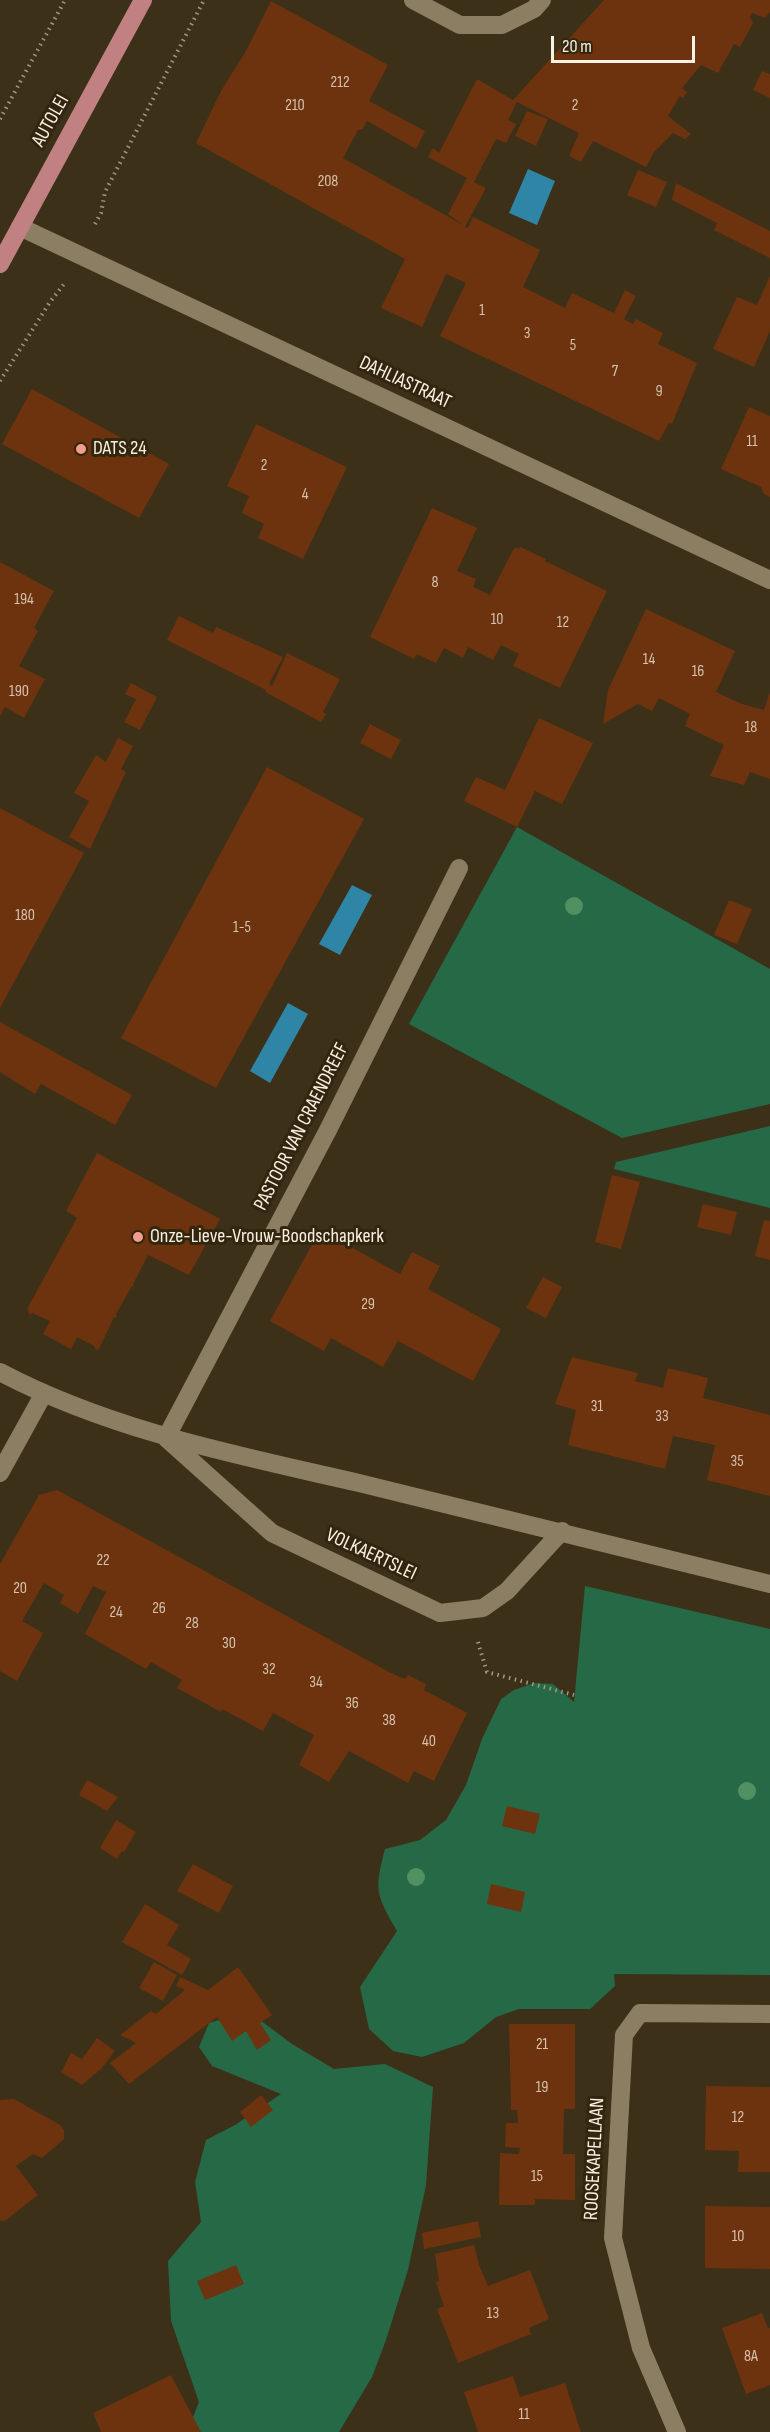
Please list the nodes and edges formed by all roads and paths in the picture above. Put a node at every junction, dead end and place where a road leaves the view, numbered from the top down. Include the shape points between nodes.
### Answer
1 (65, 0) edge
2 (143, 0) edge
3 (204, 0) edge
4 (413, 0) edge
5 (542, 0) edge
6 (0, 119) edge
7 (20, 227) junction
8 (79, 255) junction
9 (0, 264) edge
10 (0, 381) edge
11 (770, 579) edge
12 (459, 868) dead end
13 (0, 1372) edge
14 (43, 1395) junction
15 (166, 1438) junction
16 (0, 1473) edge
17 (562, 1531) junction
18 (770, 1584) edge
19 (470, 1610) junction
20 (574, 1695) dead end
21 (770, 2014) edge
22 (677, 2432) edge

1 - 6 path
2 - 7 main road, AUTOLEI
3 - 8 path via 105,192 101,213
4 - 5 street via 460,25 502,25 534,9
7 - 8 street, DAHLIASTRAAT
7 - 9 main road, AUTOLEI
8 - 10 path
8 - 11 street, DAHLIASTRAAT
12 - 15 street, PASTOOR VAN CRAENDREEF via 328,1130
13 - 14 street, VOLKAERTSLEI
14 - 15 street, VOLKAERTSLEI
14 - 16 street
15 - 17 street, VOLKAERTSLEI
15 - 19 street, VOLKAERTSLEI via 272,1533 440,1613
17 - 18 street, VOLKAERTSLEI
17 - 19 street, VOLKAERTSLEI via 507,1590 483,1608
19 - 20 path via 486,1672
21 - 22 street, ROOSEKAPELLAAN via 640,2013 624,2035 613,2238 641,2348

